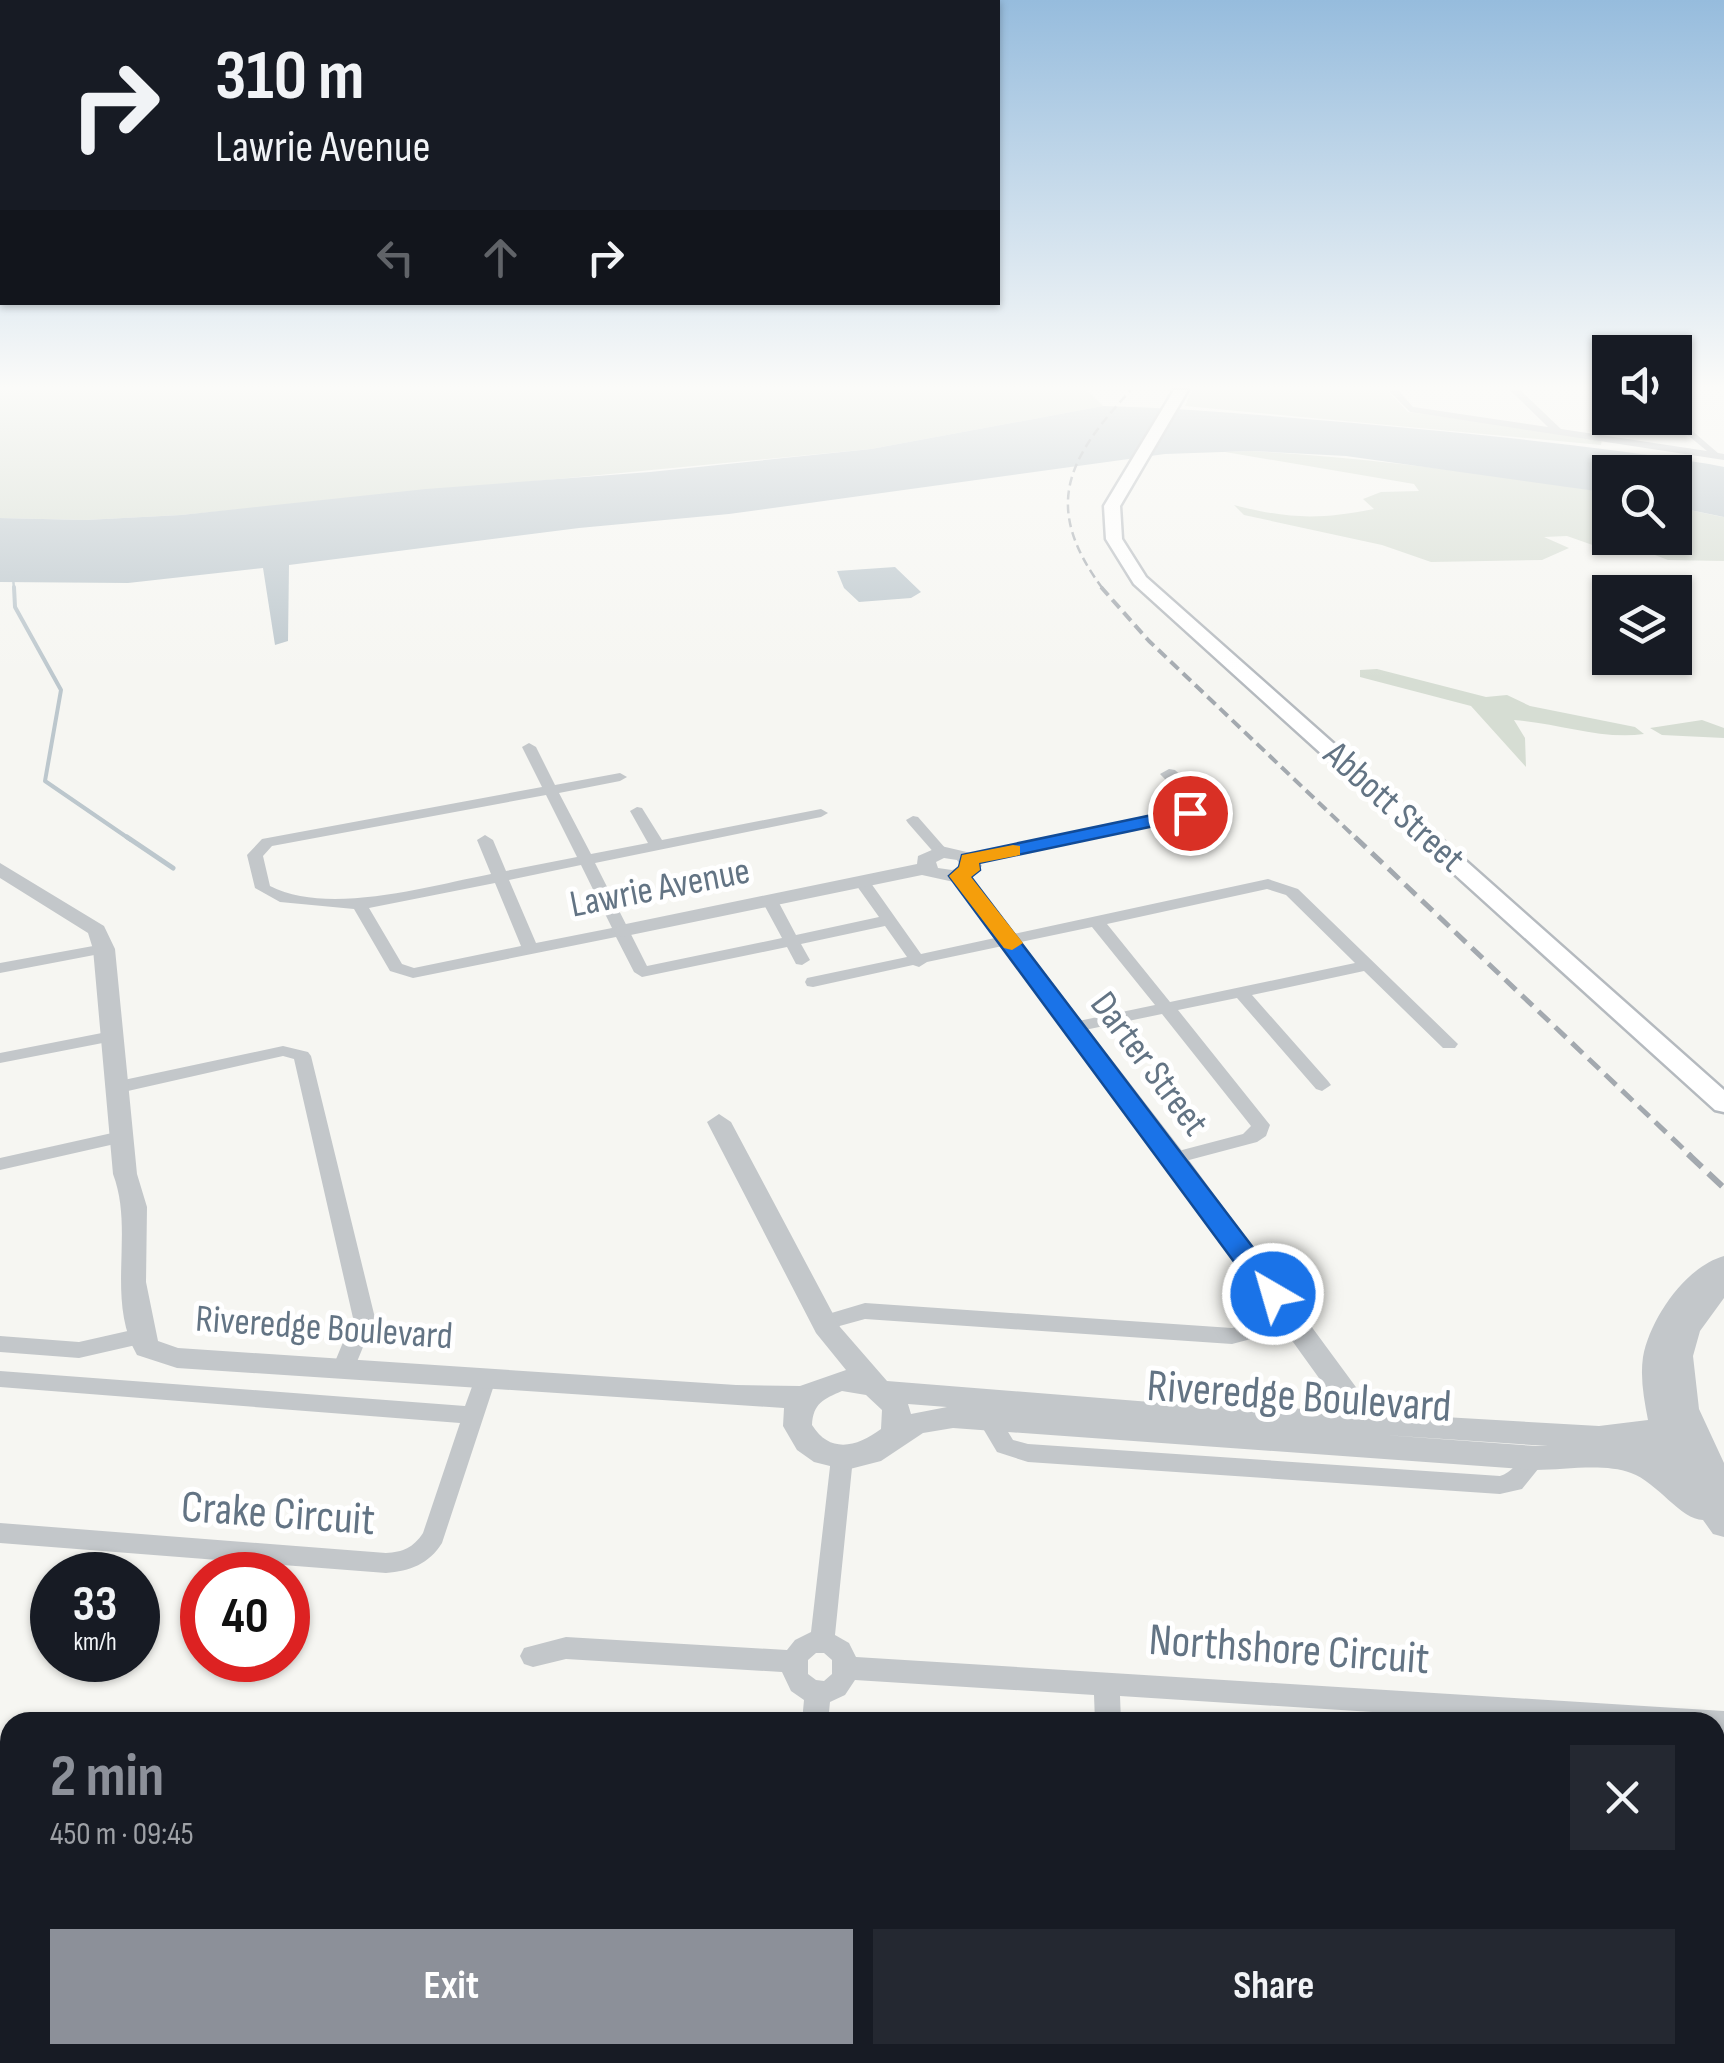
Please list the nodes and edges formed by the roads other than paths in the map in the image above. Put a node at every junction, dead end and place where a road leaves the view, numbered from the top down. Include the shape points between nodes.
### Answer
1 (1122, 486) edge
2 (529, 747) dead end
3 (1168, 774) dead end
4 (620, 777) dead end
5 (551, 790) junction
6 (638, 810) dead end
7 (822, 814) dead end
8 (913, 820) dead end
9 (485, 840) dead end
10 (657, 845) junction
11 (941, 852) junction
12 (584, 858) junction
13 (964, 867) junction
14 (926, 868) junction
15 (500, 875) junction
16 (4, 877) edge
17 (862, 882) junction
18 (770, 901) junction
19 (359, 905) junction
20 (890, 920) junction
21 (1097, 922) junction
22 (621, 931) junction
23 (793, 940) junction
24 (1010, 941) junction
25 (104, 949) junction
26 (530, 949) junction
27 (802, 960) dead end
28 (919, 962) junction
29 (1368, 964) junction
30 (0, 968) edge
31 (814, 982) dead end
32 (1241, 992) junction
33 (1168, 1007) junction
34 (1075, 1028) junction
35 (112, 1036) junction
36 (1449, 1044) dead end
37 (0, 1058) edge
38 (1322, 1086) dead end
39 (119, 1088) junction
40 (1724, 1104) edge
41 (720, 1122) dead end
42 (121, 1137) junction
43 (1174, 1158) junction
44 (0, 1164) edge
45 (1724, 1265) edge
46 (1724, 1282) edge
47 (1294, 1321) junction
48 (828, 1328) junction
49 (142, 1336) junction
50 (0, 1344) edge
51 (343, 1369) junction
52 (0, 1379) edge
53 (485, 1379) junction
54 (879, 1388) junction
55 (808, 1401) junction
56 (473, 1414) junction
57 (989, 1420) junction
58 (894, 1435) junction
59 (1373, 1435) junction
60 (1683, 1438) junction
61 (842, 1458) junction
62 (1536, 1458) junction
63 (1615, 1458) junction
64 (1724, 1489) edge
65 (1724, 1525) edge
66 (0, 1533) edge
67 (1724, 1538) edge
68 (822, 1643) junction
69 (533, 1656) dead end
70 (794, 1662) junction
71 (848, 1668) junction
72 (1106, 1684) junction
73 (818, 1691) junction
74 (816, 1712) edge
75 (1107, 1712) edge
76 (1396, 1712) edge

1 - 40 main road, Abbott Street via 1112,506 1114,540 1140,580
2 - 5 street
3 - 13 street via 1197,801 1196,810
4 - 5 street
5 - 12 street
5 - 19 street via 258,848 266,892
6 - 10 street
7 - 10 street
8 - 11 street
9 - 15 street
10 - 12 street
11 - 13 street via 956,852
11 - 14 street via 925,860
12 - 15 street
12 - 22 street
13 - 14 street via 943,876
13 - 24 street, Darter Street
14 - 17 street, Lawrie Avenue
15 - 19 street
15 - 26 street
16 - 25 street via 97,930
17 - 18 street, Lawrie Avenue
17 - 20 street
18 - 22 street, Lawrie Avenue
18 - 23 street
19 - 26 street, Lawrie Avenue via 393,963 407,972
20 - 23 street
20 - 28 street
21 - 24 street
21 - 29 street via 1278,886
21 - 33 street
22 - 23 street via 642,972
22 - 26 street, Lawrie Avenue
23 - 27 street
24 - 28 street
24 - 34 street, Darter Street
25 - 30 street
25 - 35 street, Riveredge Boulevard
28 - 31 street
29 - 32 street
29 - 36 street
32 - 33 street
32 - 38 street
33 - 34 street
33 - 43 street via 1261,1125 1250,1138
34 - 43 street, Darter Street
35 - 37 street
35 - 39 street, Riveredge Boulevard
39 - 42 street, Riveredge Boulevard
39 - 51 street via 283,1051 302,1056 364,1318
41 - 48 street
42 - 44 street
42 - 49 street, Riveredge Boulevard via 136,1198 132,1261
43 - 47 street, Darter Street
45 - 60 street via 1686,1294 1660,1338 1656,1384
46 - 60 street via 1698,1308 1680,1349
47 - 48 street via 1232,1336 866,1312
47 - 59 street, Darter Street
48 - 54 street
48 - 55 street via 832,1360
49 - 50 street via 80,1350
49 - 51 street, Riveredge Boulevard via 147,1348 177,1358
51 - 53 street, Riveredge Boulevard
52 - 56 street
53 - 55 street, Riveredge Boulevard
53 - 56 street, Crake Circuit
54 - 55 street via 858,1380
54 - 58 street via 898,1412
54 - 59 street, Riveredge Boulevard
55 - 61 street via 807,1444
56 - 66 street, Crake Circuit via 434,1536 422,1554 401,1562
57 - 58 street, Riveredge Boulevard via 934,1419
57 - 59 street, Riveredge Boulevard
57 - 62 street via 1005,1446 1028,1453 1327,1474 1500,1485 1514,1482
58 - 61 street via 872,1454
59 - 60 street, Riveredge Boulevard
59 - 62 street, Riveredge Boulevard
60 - 63 street, Riveredge Boulevard
60 - 64 street
60 - 65 street via 1696,1488
61 - 68 street
62 - 63 street, Riveredge Boulevard
63 - 67 street via 1667,1478
68 - 70 street via 807,1646
68 - 71 street via 838,1648
69 - 70 street via 566,1648
70 - 73 street via 798,1682
71 - 72 street, Northshore Circuit
71 - 73 street via 835,1687
72 - 75 street
72 - 76 street, Northshore Circuit
73 - 74 street

